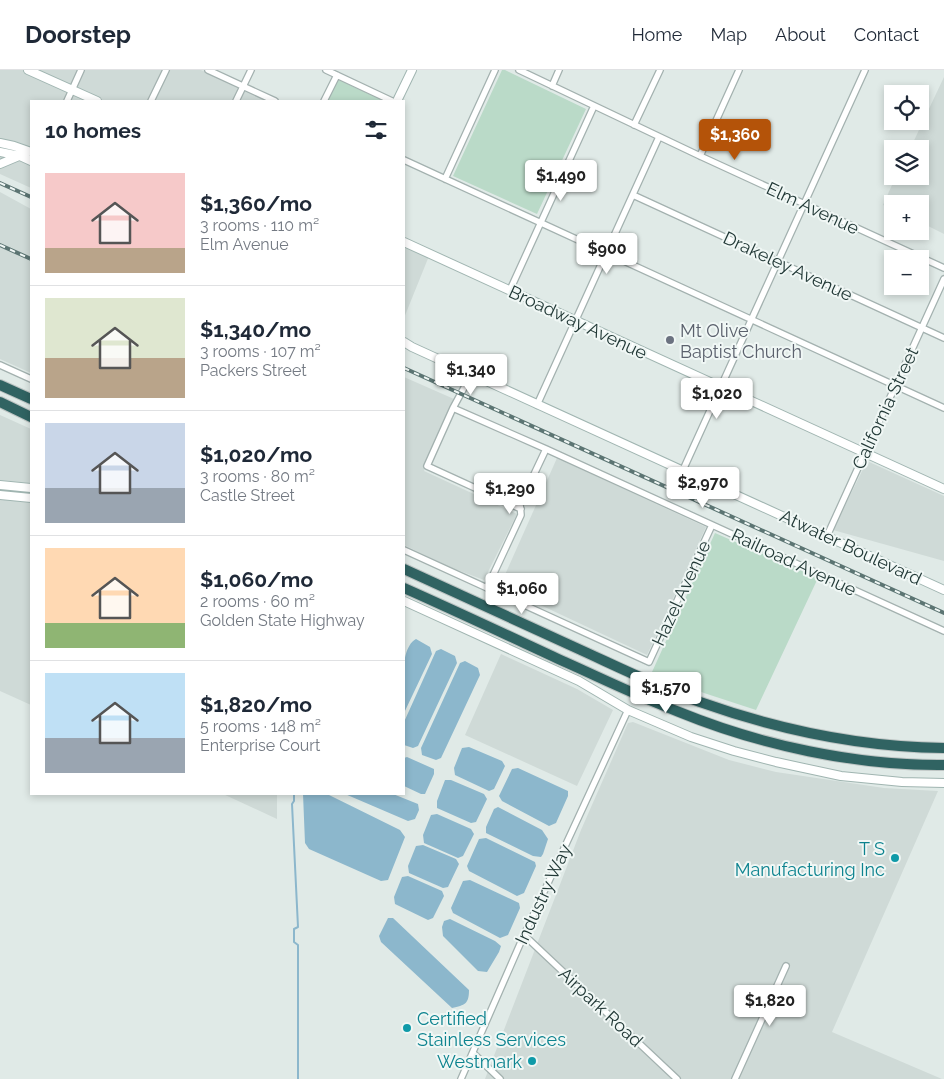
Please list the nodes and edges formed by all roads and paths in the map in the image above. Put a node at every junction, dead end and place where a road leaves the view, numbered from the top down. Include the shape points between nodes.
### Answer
1 (28, 70) edge
2 (81, 70) edge
3 (166, 70) edge
4 (208, 70) edge
5 (250, 70) edge
6 (326, 70) edge
7 (412, 70) edge
8 (495, 70) edge
9 (520, 70) edge
10 (559, 70) edge
11 (660, 70) edge
12 (739, 70) edge
13 (865, 70) edge
14 (337, 75) junction
15 (243, 86) junction
16 (552, 86) junction
17 (72, 90) junction
18 (67, 100) edge
19 (94, 100) edge
20 (151, 100) edge
21 (236, 100) edge
22 (273, 100) edge
23 (324, 100) edge
24 (390, 100) edge
25 (397, 100) edge
26 (594, 106) junction
27 (634, 125) junction
28 (659, 137) junction
29 (0, 143) edge
30 (0, 152) edge
31 (30, 152) edge
32 (20, 156) junction
33 (700, 156) junction
34 (405, 160) edge
35 (30, 161) edge
36 (0, 164) edge
37 (445, 179) junction
38 (632, 195) junction
39 (804, 204) junction
40 (540, 223) junction
41 (405, 242) edge
42 (606, 253) junction
43 (777, 262) junction
44 (944, 268) edge
45 (944, 279) edge
46 (510, 290) junction
47 (751, 319) junction
48 (575, 320) junction
49 (922, 328) junction
50 (944, 338) edge
51 (405, 342) edge
52 (0, 365) edge
53 (471, 374) junction
54 (30, 379) edge
55 (0, 385) edge
56 (896, 386) junction
57 (720, 387) junction
58 (30, 399) edge
59 (0, 402) edge
60 (537, 405) junction
61 (453, 408) junction
62 (944, 408) edge
63 (30, 417) edge
64 (546, 448) junction
65 (864, 453) junction
66 (683, 470) junction
67 (0, 485) edge
68 (30, 488) edge
69 (944, 489) edge
70 (0, 495) edge
71 (30, 498) edge
72 (521, 509) junction
73 (712, 525) junction
74 (827, 536) junction
75 (405, 550) edge
76 (405, 569) edge
77 (405, 588) edge
78 (487, 588) junction
79 (944, 590) edge
80 (405, 601) edge
81 (944, 631) edge
82 (628, 710) junction
83 (944, 748) edge
84 (944, 764) edge
85 (944, 783) edge
86 (524, 935) junction
87 (786, 966) dead end
88 (473, 1053) junction
89 (461, 1079) edge
90 (500, 1079) edge
91 (677, 1079) edge
92 (735, 1079) edge

1 - 17 street
2 - 17 street
3 - 20 street
4 - 15 street
5 - 15 street
6 - 14 street
7 - 25 street
8 - 37 street
9 - 16 street, Elm Avenue
10 - 16 street
11 - 27 street
12 - 33 street
13 - 39 street
14 - 23 street
14 - 24 street
15 - 21 street
15 - 22 street
16 - 26 street, Elm Avenue
17 - 18 street
17 - 19 street
26 - 27 street, Elm Avenue
26 - 40 street
27 - 28 street, Elm Avenue
28 - 33 street, Elm Avenue
28 - 38 street
29 - 31 street
30 - 32 street
32 - 35 street
32 - 36 street
33 - 39 street, Elm Avenue
34 - 37 street
37 - 40 street
38 - 42 street
38 - 43 street, Drakeley Avenue
39 - 43 street
39 - 44 street, Elm Avenue
40 - 42 street
40 - 46 street
41 - 46 street, Broadway Avenue
42 - 47 street
42 - 48 street
43 - 47 street
43 - 49 street, Drakeley Avenue
45 - 49 street, California Street
46 - 48 street, Broadway Avenue
47 - 56 street
47 - 57 street
48 - 57 street, Broadway Avenue
48 - 60 street
49 - 50 street, Drakeley Avenue
49 - 56 street, California Street
51 - 53 street, Atwater Boulevard
52 - 54 street
53 - 60 street, Atwater Boulevard
53 - 61 street
55 - 58 highway
56 - 62 street
56 - 65 street, California Street
57 - 65 street, Broadway Avenue
57 - 66 street
59 - 63 highway
60 - 66 street, Atwater Boulevard
61 - 64 street, Railroad Avenue
61 - 72 street via 427,466
64 - 72 street via 520,504
64 - 73 street, Railroad Avenue
65 - 69 street, Broadway Avenue
65 - 74 street, California Street
66 - 74 street, Atwater Boulevard
67 - 68 street
70 - 71 street
72 - 78 street
73 - 78 street, Hazel Avenue via 649,662
73 - 81 street, Railroad Avenue
74 - 79 street, Atwater Boulevard
75 - 78 street
76 - 83 highway via 665,688 733,713 831,738
77 - 84 highway via 634,693 727,729 818,753 875,761
80 - 82 street via 564,674
82 - 85 street via 691,737 776,762 841,776
82 - 86 street, Industry Way
86 - 88 street, Industry Way
86 - 91 street, Airpark Road
87 - 92 street
88 - 89 street, Industry Way
88 - 90 street

